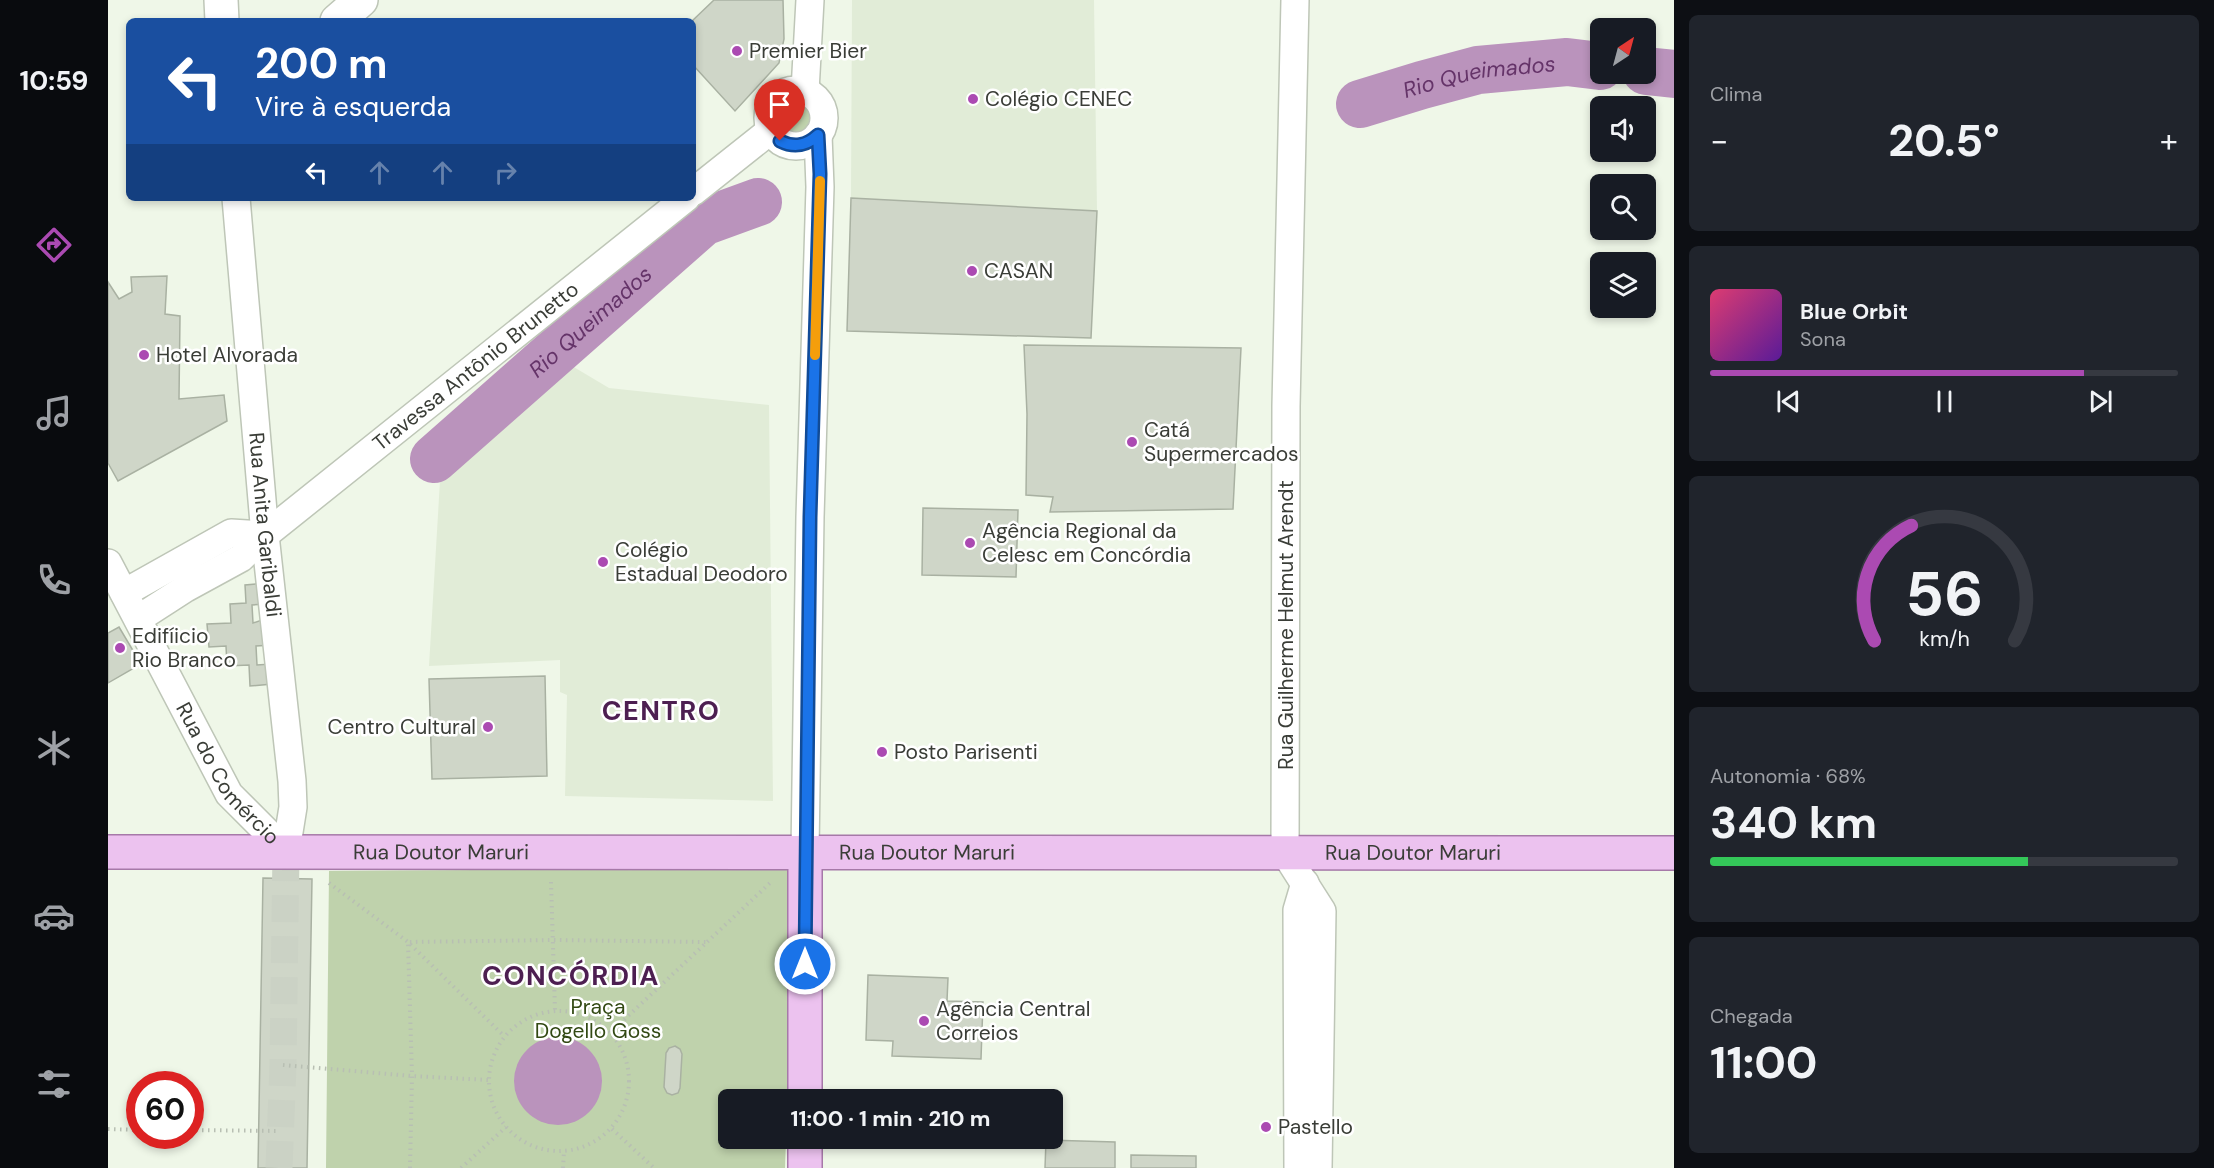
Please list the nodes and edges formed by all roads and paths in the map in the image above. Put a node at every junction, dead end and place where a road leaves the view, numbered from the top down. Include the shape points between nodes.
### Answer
1 (221, 0) edge
2 (361, 0) edge
3 (810, 0) edge
4 (1295, 0) edge
5 (222, 18) edge
6 (340, 18) edge
7 (805, 91) junction
8 (818, 135) junction
9 (778, 137) junction
10 (820, 180) junction
11 (696, 190) edge
12 (236, 201) edge
13 (682, 201) edge
14 (265, 535) junction
15 (108, 563) edge
16 (124, 593) junction
17 (138, 619) junction
18 (550, 851) junction
19 (806, 851) junction
20 (108, 852) edge
21 (286, 852) junction
22 (1285, 853) junction
23 (1674, 853) edge
24 (324, 879) dead end
25 (772, 882) dead end
26 (1305, 883) junction
27 (554, 940) junction
28 (408, 942) junction
29 (706, 942) junction
30 (555, 1010) junction
31 (611, 1032) junction
32 (504, 1036) junction
33 (283, 1065) dead end
34 (412, 1076) junction
35 (488, 1080) junction
36 (805, 1089) edge
37 (506, 1127) junction
38 (108, 1129) edge
39 (612, 1129) junction
40 (126, 1130) edge
41 (204, 1130) edge
42 (280, 1131) dead end
43 (805, 1149) edge
44 (564, 1151) junction
45 (410, 1168) edge
46 (461, 1168) edge
47 (563, 1168) edge
48 (654, 1168) edge
49 (805, 1168) edge
50 (1298, 1168) edge
51 (1318, 1168) edge

1 - 5 street
2 - 6 street
3 - 7 street
4 - 22 street, Rua Guilherme Helmut Arendt via 1286,418
7 - 8 street via 813,95 823,110
7 - 9 street via 787,91 772,103 768,112
8 - 9 street via 803,145
8 - 10 street
9 - 10 street
9 - 11 street
10 - 19 street
12 - 14 street, Rua Anita Garibaldi
13 - 14 street, Travessa Antônio Brunetto
14 - 16 street via 231,533
14 - 17 street, Travessa Antônio Brunetto via 241,558
14 - 21 street, Rua Anita Garibaldi via 292,781
15 - 16 street, Rua do Comércio
16 - 17 street, Rua do Comércio
17 - 21 street, Rua do Comércio via 229,794
18 - 19 main road, Rua Doutor Maruri
18 - 21 main road, Rua Doutor Maruri
18 - 27 path
19 - 22 main road, Rua Doutor Maruri
19 - 36 main road
20 - 21 main road, Rua Doutor Maruri
22 - 23 main road, Rua Doutor Maruri
22 - 26 street
24 - 28 path
25 - 29 path
26 - 50 street via 1297,910
26 - 51 street via 1322,911
27 - 28 path
27 - 29 path
27 - 30 path
28 - 32 path
28 - 34 path
29 - 31 path
30 - 31 path via 594,1019
30 - 32 path via 518,1022
31 - 39 path via 623,1050 629,1070 624,1111
32 - 35 path via 490,1064
33 - 34 path
34 - 35 path
34 - 45 path
35 - 37 path via 496,1113
37 - 44 path via 532,1146
37 - 46 path
38 - 40 path
39 - 44 path via 590,1144
39 - 48 path
41 - 42 path
43 - 49 main road
44 - 47 path

